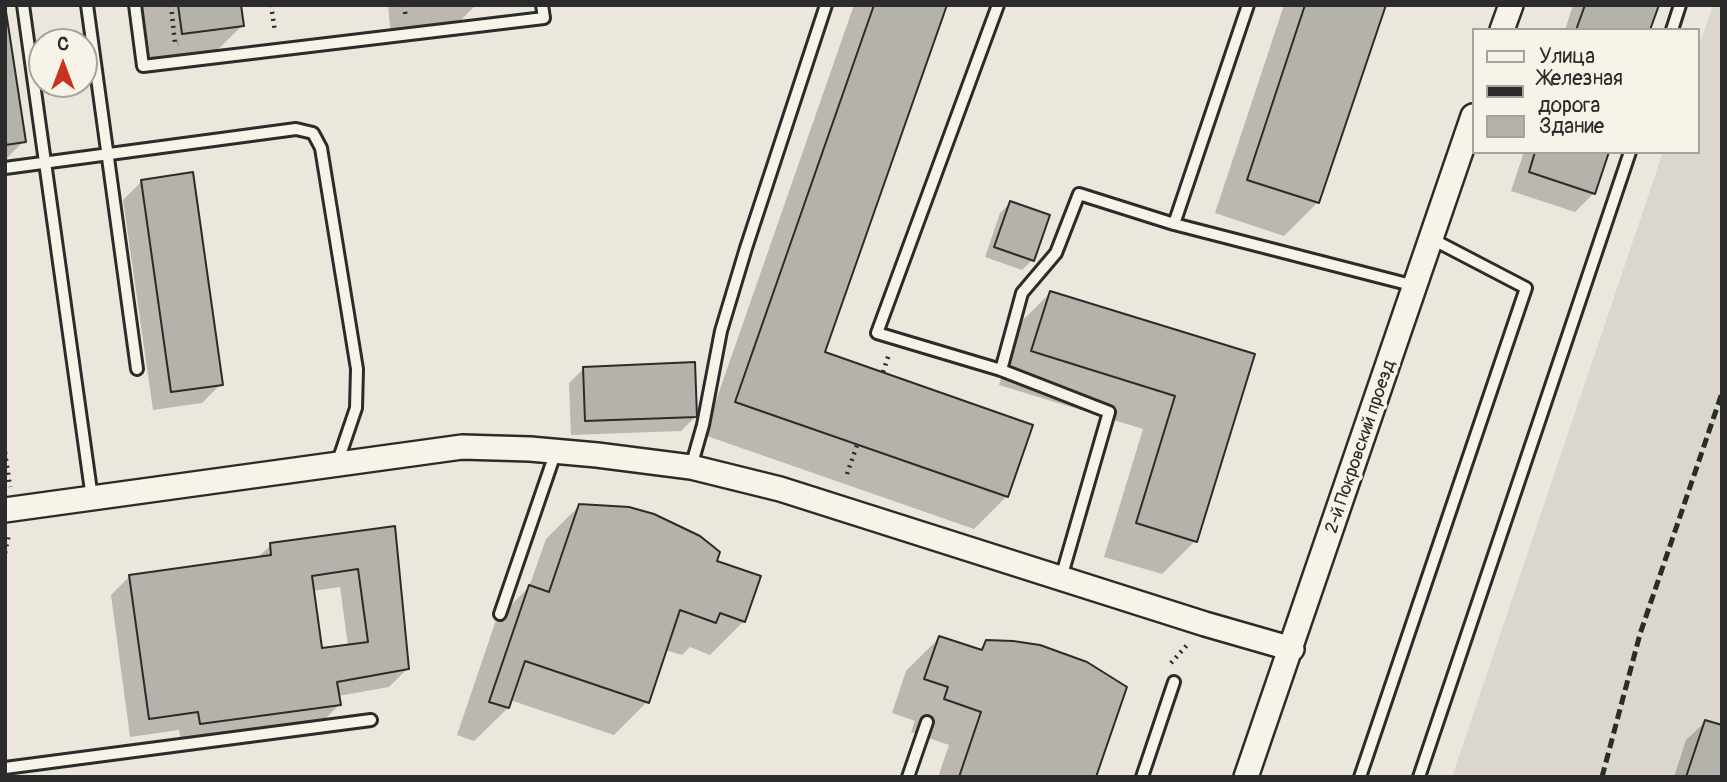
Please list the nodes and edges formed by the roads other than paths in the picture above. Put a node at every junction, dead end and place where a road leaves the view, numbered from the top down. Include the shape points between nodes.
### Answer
1 (23, 5) edge
2 (88, 5) edge
3 (135, 5) edge
4 (542, 5) edge
5 (826, 5) edge
6 (998, 5) edge
7 (1248, 5) edge
8 (1511, 5) edge
9 (1680, 5) edge
10 (1503, 28) edge
11 (1673, 28) edge
12 (1472, 119) edge
13 (107, 154) junction
14 (1629, 154) edge
15 (46, 163) junction
16 (5, 168) edge
17 (1174, 224) junction
18 (1432, 239) junction
19 (1415, 286) junction
20 (136, 369) dead end
21 (1002, 370) junction
22 (556, 451) junction
23 (337, 464) junction
24 (691, 467) junction
25 (93, 499) junction
26 (5, 510) edge
27 (1061, 578) junction
28 (500, 614) dead end
29 (1292, 649) junction
30 (1174, 682) dead end
31 (371, 720) dead end
32 (927, 722) dead end
33 (5, 768) edge
34 (908, 777) edge
35 (1142, 777) edge
36 (1246, 777) edge
37 (1360, 777) edge
38 (1419, 777) edge

1 - 15 lane
2 - 13 lane
3 - 4 lane via 143,66 544,18
5 - 24 lane via 720,331
6 - 21 lane via 877,333
7 - 17 lane
8 - 10 street
9 - 11 lane
12 - 18 street, 2-й Покровский проезд
13 - 15 lane
13 - 20 lane
13 - 23 lane via 296,129 313,133 321,148 357,369 356,408
14 - 38 lane
15 - 16 lane
15 - 25 lane
17 - 19 lane
17 - 21 lane via 1079,194 1056,253 1022,293
18 - 19 street, 2-й Покровский проезд
18 - 37 lane via 1526,288
19 - 29 street, 2-й Покровский проезд
21 - 27 lane via 1109,412
22 - 23 street via 462,447
22 - 24 street
22 - 28 lane
23 - 25 street
24 - 27 street via 780,489
25 - 26 street
27 - 29 street
29 - 36 street, 2-й Покровский проезд
30 - 35 lane
31 - 33 lane
32 - 34 lane

